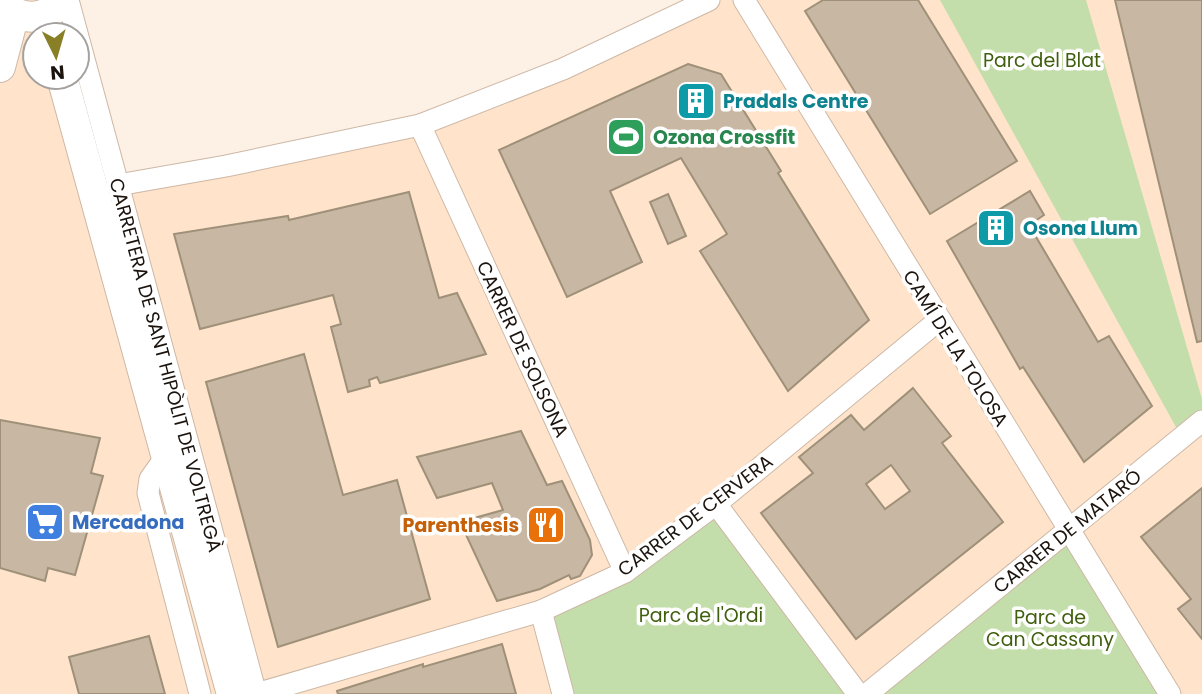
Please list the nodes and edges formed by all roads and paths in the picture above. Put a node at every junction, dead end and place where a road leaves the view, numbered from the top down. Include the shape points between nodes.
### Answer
1 (709, 0) edge
2 (744, 0) edge
3 (40, 11) edge
4 (0, 67) edge
5 (66, 91) edge
6 (420, 125) junction
7 (121, 196) junction
8 (108, 237) junction
9 (939, 320) junction
10 (1202, 421) edge
11 (167, 455) junction
12 (716, 504) junction
13 (1069, 532) junction
14 (625, 572) junction
15 (541, 611) junction
16 (200, 694) edge
17 (232, 694) edge
18 (256, 694) edge
19 (563, 694) edge
20 (858, 694) edge
21 (867, 694) edge
22 (1170, 694) edge

1 - 6 street via 563,69
2 - 9 street, CAMÍ DE LA TOLOSA
3 - 4 street
3 - 7 street, CARRETERA DE SANT HIPÒLIT DE VOLTREGÀ
5 - 8 street, CARRETERA DE SANT HIPÒLIT DE VOLTREGÀ
6 - 7 street via 226,166
6 - 14 street, CARRER DE SOLSONA
7 - 8 street
7 - 18 street, CARRETERA DE SANT HIPÒLIT DE VOLTREGÀ
8 - 11 street, CARRETERA DE SANT HIPÒLIT DE VOLTREGÀ
9 - 12 street, CARRER DE CERVERA
9 - 13 street, CAMÍ DE LA TOLOSA
10 - 13 street, CARRER DE MATARÓ
11 - 16 street, CARRETERA DE SANT HIPÒLIT DE VOLTREGÀ via 150,479 148,492
11 - 17 street, CARRETERA DE SANT HIPÒLIT DE VOLTREGÀ
12 - 14 street, CARRER DE CERVERA
12 - 20 street
13 - 21 street, CARRER DE MATARÓ
13 - 22 street, CAMÍ DE LA TOLOSA
14 - 15 street, CARRER DE CERVERA
15 - 18 street, CARRER DE CERVERA
15 - 19 street

